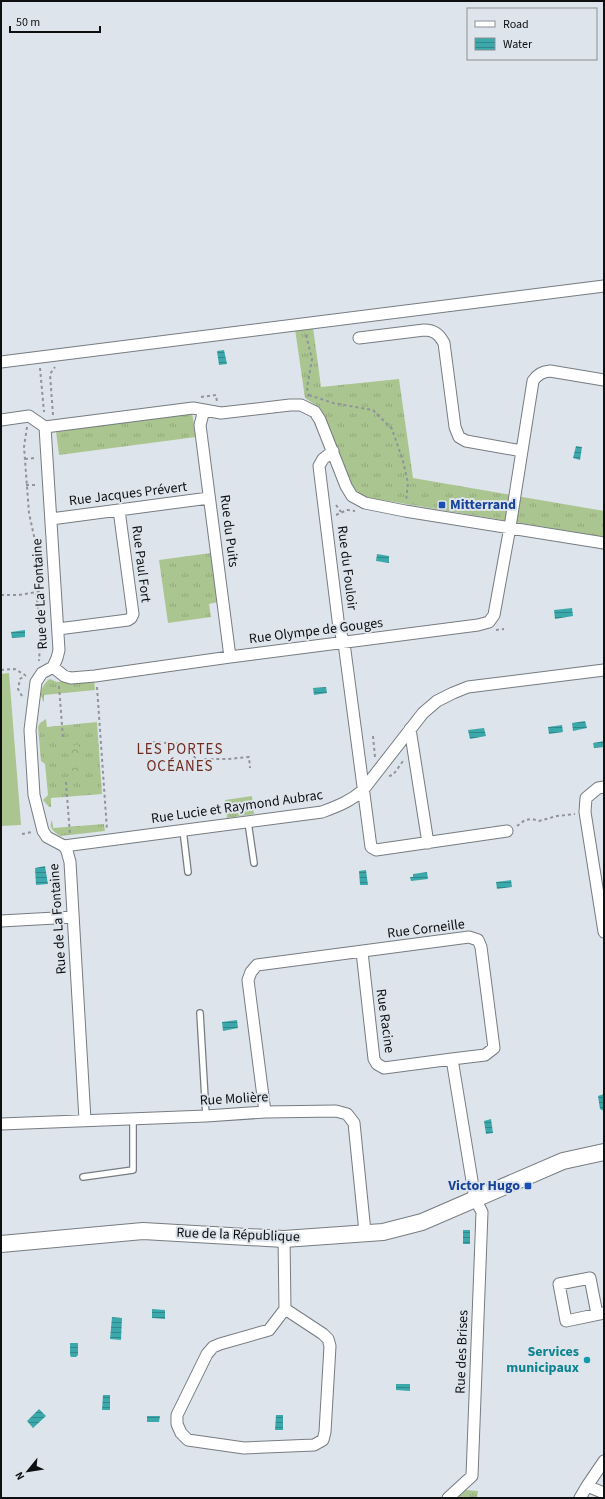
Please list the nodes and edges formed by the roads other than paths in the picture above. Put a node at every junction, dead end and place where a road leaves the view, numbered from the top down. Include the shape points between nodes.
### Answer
1 (604, 286) edge
2 (359, 338) dead end
3 (1, 362) edge
4 (604, 380) edge
5 (204, 410) junction
6 (1, 420) edge
7 (49, 426) junction
8 (333, 451) junction
9 (522, 451) junction
10 (209, 498) junction
11 (119, 510) junction
12 (51, 519) junction
13 (510, 527) junction
14 (604, 543) edge
15 (58, 629) junction
16 (344, 643) junction
17 (230, 657) junction
18 (53, 667) junction
19 (604, 670) edge
20 (410, 729) junction
21 (604, 787) edge
22 (363, 790) junction
23 (248, 822) junction
24 (183, 830) junction
25 (507, 831) road end
26 (428, 843) junction
27 (64, 846) junction
28 (254, 863) dead end
29 (188, 872) dead end
30 (73, 917) junction
31 (1, 921) edge
32 (604, 927) edge
33 (362, 952) junction
34 (200, 1013) dead end
35 (452, 1059) junction
36 (265, 1112) junction
37 (206, 1116) junction
38 (133, 1118) junction
39 (85, 1120) junction
40 (1, 1124) edge
41 (604, 1152) edge
42 (83, 1177) dead end
43 (475, 1199) junction
44 (366, 1232) junction
45 (284, 1239) junction
46 (1, 1244) edge
47 (285, 1309) junction
48 (604, 1461) edge
49 (587, 1486) junction
50 (604, 1492) edge
51 (448, 1498) edge
52 (580, 1498) edge

1 - 3 street
2 - 9 street via 432,330 444,343 455,427 459,437
4 - 9 street, Rue Olympe de Gouges via 550,371 537,376 533,381
5 - 7 street via 193,408
5 - 8 street via 221,413 301,405 315,412
5 - 10 street, Rue du Puits via 200,425
6 - 7 street via 29,416
7 - 12 street, Rue de La Fontaine
8 - 13 street via 352,496 365,503
8 - 16 street, Rue du Fouloir via 319,466 339,628
9 - 13 street, Rue Olympe de Gouges
10 - 11 street, Rue Jacques Prévert
10 - 17 street, Rue du Puits
11 - 12 street, Rue Jacques Prévert
11 - 15 street, Rue Paul Fort via 132,618
12 - 15 street, Rue de La Fontaine
13 - 14 street
13 - 16 street, Rue Olympe de Gouges via 494,615 489,622
15 - 18 street, Rue de La Fontaine via 58,658
16 - 17 street, Rue Olympe de Gouges
16 - 22 street, Rue du Fouloir
17 - 18 street, Rue Olympe de Gouges via 72,678 64,676
18 - 27 street, Rue de La Fontaine via 42,673 36,682 30,730 34,795 43,831 47,837
19 - 20 street, Rue Lucie et Raymond Aubrac via 468,688 437,701
20 - 22 street, Rue Lucie et Raymond Aubrac
20 - 26 street
21 - 32 street via 598,788 586,798 585,812
22 - 23 street, Rue Lucie et Raymond Aubrac via 354,798 322,812
22 - 26 street, Rue du Fouloir via 371,847 376,850
23 - 24 street, Rue Lucie et Raymond Aubrac
23 - 28 lane
24 - 27 street, Rue Lucie et Raymond Aubrac
24 - 29 lane
25 - 26 street
27 - 30 street, Rue de La Fontaine via 70,862
30 - 31 street
30 - 39 street, Rue de La Fontaine
33 - 35 street, Rue Racine via 374,1058 377,1064 384,1068
33 - 35 street, Rue Corneille via 469,937 478,940 494,1048 485,1055
33 - 36 street, Rue Corneille via 257,966 251,972 248,980
34 - 37 lane
35 - 43 street
36 - 37 street, Rue Molière
36 - 44 street, Rue Molière via 336,1111 347,1114 354,1123
37 - 38 street, Rue Molière
38 - 39 street, Rue Molière
38 - 42 lane via 133,1170
39 - 40 street, Rue Molière
41 - 43 street, Rue de la République via 563,1161
43 - 44 street, Rue de la République via 422,1222 383,1232
43 - 51 street, Rue des Brises via 482,1212 472,1476
44 - 45 street, Rue de la République
45 - 46 street, Rue de la République via 143,1231
45 - 47 street
47 - 47 street via 323,1334 330,1346 325,1432 322,1440 314,1445 244,1448 188,1440 177,1424 177,1415 207,1354 220,1344 269,1330
48 - 49 street
49 - 50 street
49 - 52 street

